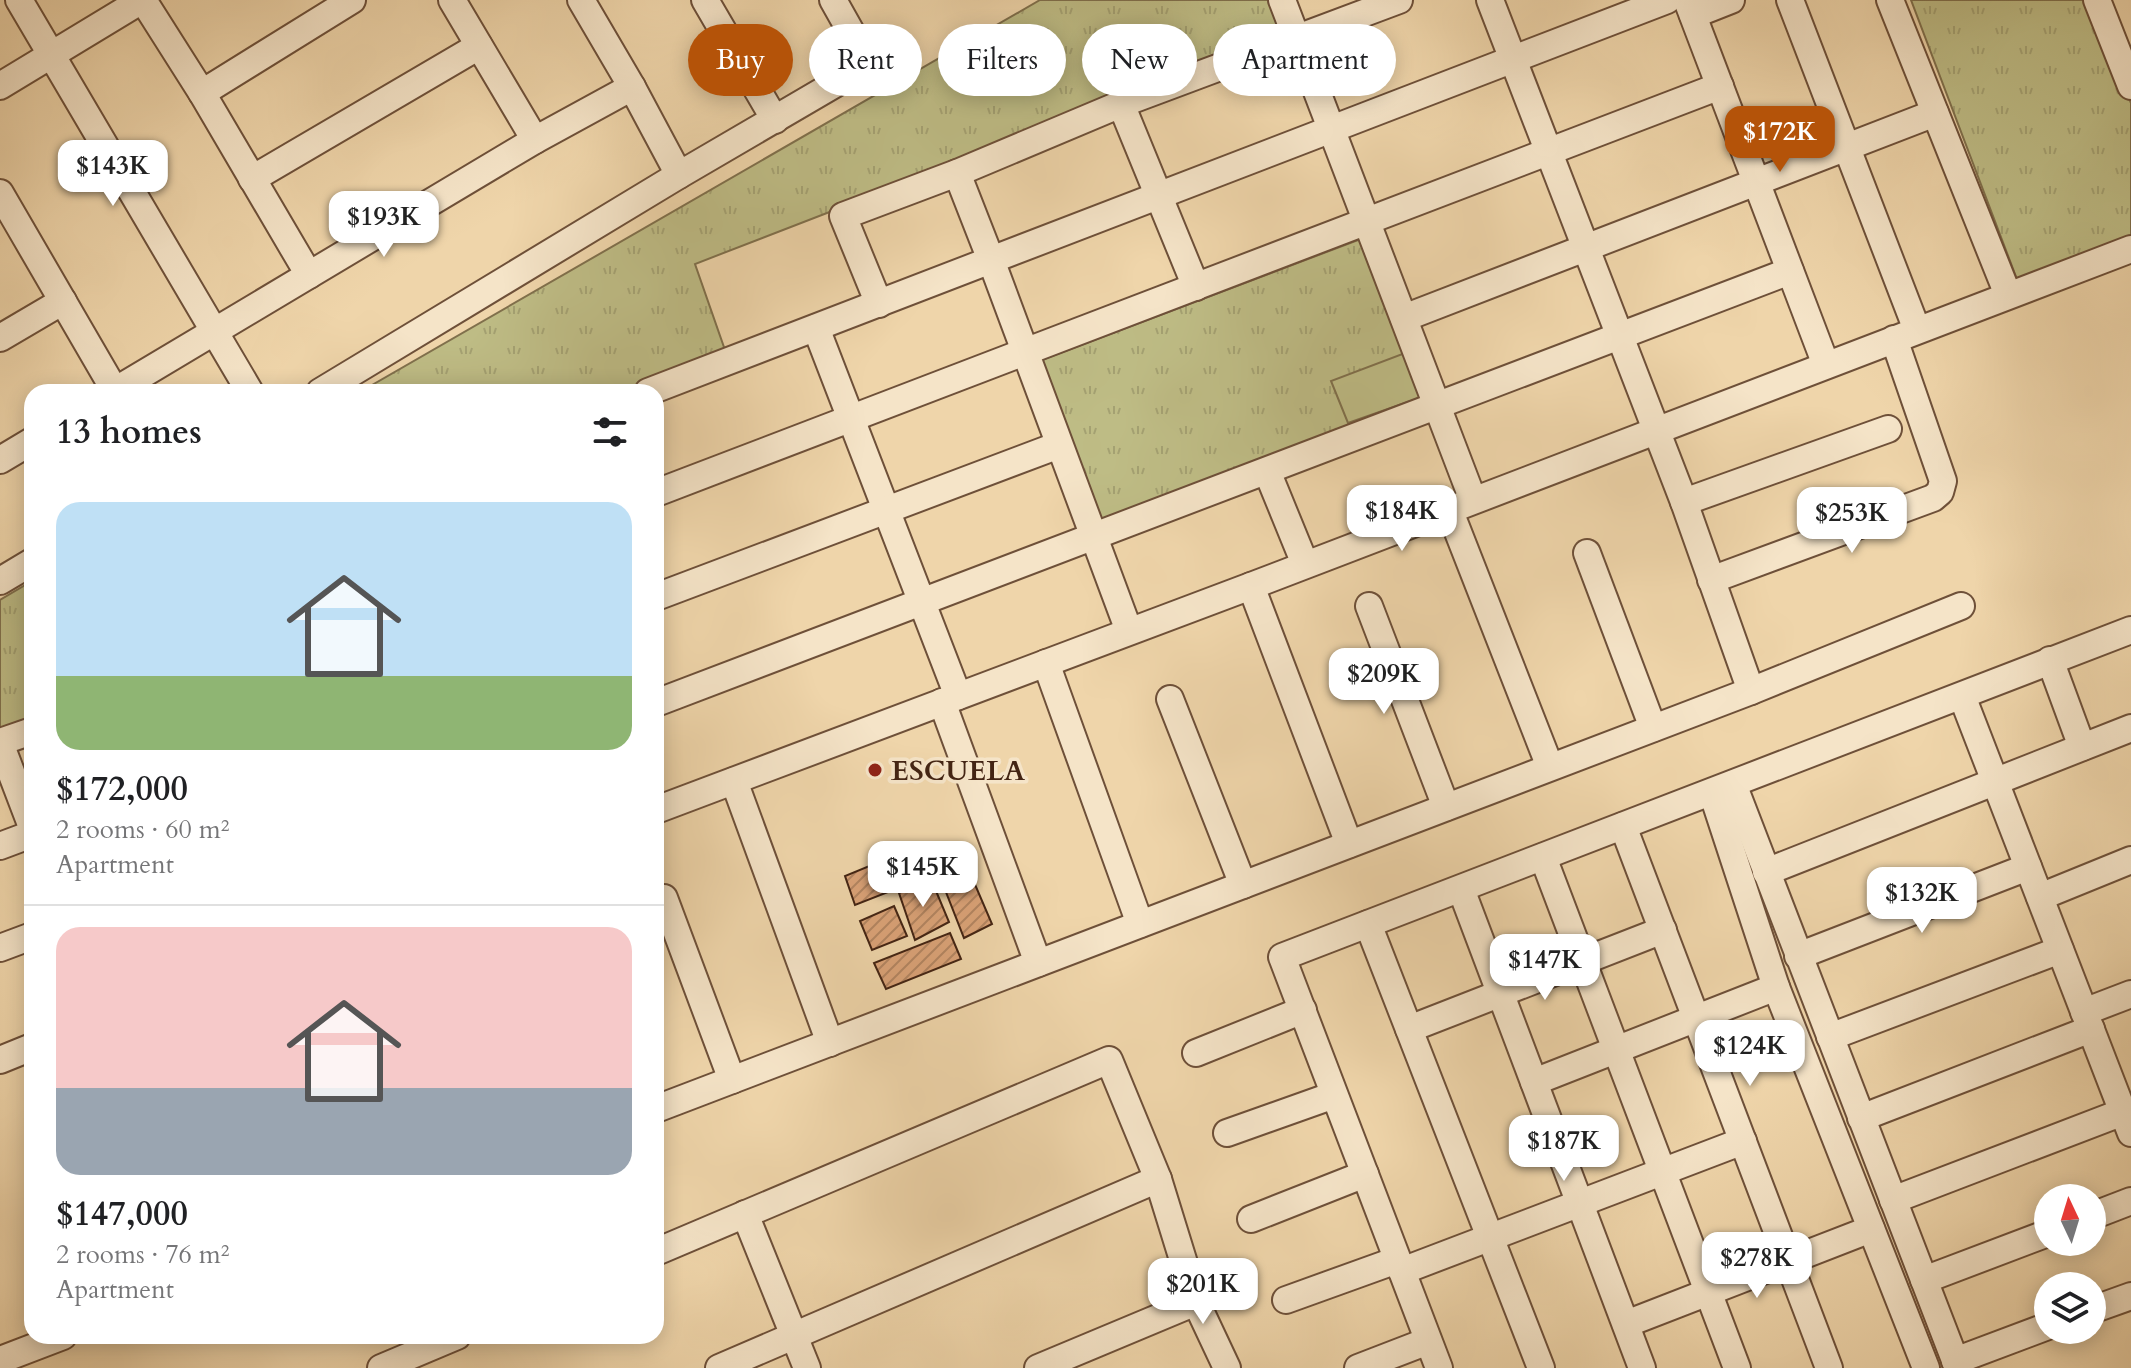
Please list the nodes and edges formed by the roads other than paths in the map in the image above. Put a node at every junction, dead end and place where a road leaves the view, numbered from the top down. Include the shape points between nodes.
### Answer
1 (19, 0) edge
2 (142, 0) edge
3 (352, 0) edge
4 (452, 0) edge
5 (581, 0) edge
6 (705, 0) edge
7 (833, 0) edge
8 (1282, 0) edge
9 (1399, 0) edge
10 (1490, 0) edge
11 (1667, 0) edge
12 (1731, 0) edge
13 (1790, 0) edge
14 (1890, 0) edge
15 (2097, 0) edge
16 (1690, 8) edge
17 (1291, 24) edge
18 (1336, 24) edge
19 (479, 46) junction
20 (52, 56) junction
21 (1513, 60) junction
22 (1213, 70) edge
23 (0, 86) edge
24 (1720, 86) junction
25 (2131, 86) edge
26 (632, 87) junction
27 (202, 93) junction
28 (1318, 96) edge
29 (1121, 104) junction
30 (1935, 113) junction
31 (775, 120) junction
32 (1331, 129) junction
33 (535, 140) junction
34 (1847, 148) junction
35 (1549, 153) junction
36 (957, 173) junction
37 (679, 175) junction
38 (252, 179) junction
39 (1757, 183) junction
40 (1158, 196) junction
41 (2, 201) edge
42 (1367, 222) junction
43 (1586, 248) junction
44 (2131, 249) edge
45 (991, 260) junction
46 (1790, 271) junction
47 (309, 275) junction
48 (1196, 287) junction
49 (2008, 295) junction
50 (63, 301) junction
51 (879, 304) junction
52 (1404, 318) junction
53 (816, 328) junction
54 (214, 332) junction
55 (1905, 334) junction
56 (1620, 335) junction
57 (0, 338) edge
58 (1025, 352) junction
59 (1826, 365) junction
60 (110, 384) edge
61 (126, 384) edge
62 (245, 384) edge
63 (333, 384) edge
64 (664, 386) edge
65 (1438, 407) junction
66 (851, 419) junction
67 (1888, 429) dead end
68 (1656, 430) junction
69 (1059, 445) junction
70 (24, 446) edge
71 (0, 460) edge
72 (1267, 471) junction
73 (664, 490) edge
74 (1684, 502) junction
75 (1461, 504) junction
76 (886, 510) junction
77 (1093, 537) junction
78 (1587, 553) dead end
79 (1305, 564) junction
80 (24, 567) edge
81 (1711, 580) junction
82 (0, 581) edge
83 (1251, 586) junction
84 (664, 594) edge
85 (922, 603) junction
86 (1369, 606) dead end
87 (1961, 606) dead end
88 (1129, 631) junction
89 (2131, 631) edge
90 (2050, 660) junction
91 (1046, 663) junction
92 (1751, 691) junction
93 (1962, 696) junction
94 (950, 699) junction
95 (1170, 699) dead end
96 (664, 700) edge
97 (1653, 728) junction
98 (2131, 728) edge
99 (24, 734) edge
100 (0, 742) edge
101 (2082, 747) junction
102 (1550, 767) junction
103 (734, 781) junction
104 (1995, 781) junction
105 (1722, 788) junction
106 (24, 806) edge
107 (664, 807) edge
108 (1446, 807) junction
109 (1623, 826) junction
110 (24, 837) edge
111 (1349, 844) junction
112 (0, 846) edge
113 (1543, 857) junction
114 (2130, 863) edge
115 (2028, 867) junction
116 (1766, 872) junction
117 (1243, 885) junction
118 (1461, 889) junction
119 (2040, 897) junction
120 (664, 898) dead end
121 (1140, 924) junction
122 (1368, 924) junction
123 (1663, 930) junction
124 (24, 939) edge
125 (0, 948) edge
126 (2060, 950) junction
127 (1798, 956) junction
128 (1582, 961) junction
129 (1038, 963) junction
130 (1776, 987) junction
131 (1500, 993) junction
132 (2131, 994) edge
133 (1303, 1010) junction
134 (1697, 1019) junction
135 (2088, 1021) junction
136 (1409, 1029) junction
137 (1830, 1037) junction
138 (830, 1043) junction
139 (24, 1050) edge
140 (1617, 1051) junction
141 (1196, 1053) dead end
142 (0, 1060) edge
143 (732, 1080) junction
144 (1534, 1082) junction
145 (1334, 1095) junction
146 (664, 1106) edge
147 (1861, 1118) junction
148 (2127, 1123) edge
149 (1227, 1133) dead end
150 (1743, 1141) junction
151 (1663, 1172) junction
152 (1365, 1174) junction
153 (1158, 1179) junction
154 (1893, 1200) junction
155 (2131, 1201) edge
156 (1580, 1203) junction
157 (2106, 1211) edge
158 (745, 1214) junction
159 (1251, 1219) dead end
160 (1871, 1229) junction
161 (1490, 1237) junction
162 (2034, 1238) edge
163 (664, 1249) edge
164 (1788, 1261) junction
165 (1400, 1266) junction
166 (1924, 1280) junction
167 (1708, 1292) junction
168 (2131, 1296) edge
169 (1286, 1300) dead end
170 (1196, 1302) junction
171 (2106, 1305) edge
172 (1626, 1324) junction
173 (2034, 1332) edge
174 (793, 1337) junction
175 (1428, 1341) junction
176 (43, 1344) edge
177 (438, 1344) edge
178 (3, 1360) edge
179 (1957, 1364) edge
180 (382, 1368) edge
181 (719, 1368) edge
182 (807, 1368) edge
183 (1038, 1368) edge
184 (1227, 1368) edge
185 (1358, 1368) edge
186 (1439, 1368) edge
187 (1541, 1368) edge
188 (1642, 1368) edge
189 (1737, 1368) edge
190 (1829, 1368) edge
191 (1926, 1368) edge

1 - 20 street
2 - 20 street
2 - 27 street
3 - 27 street
4 - 19 street
5 - 26 street
6 - 31 street
7 - 31 street via 869,64
8 - 17 street
9 - 18 street
10 - 21 street
11 - 21 street
12 - 16 street
13 - 34 street
14 - 30 street
15 - 25 street
16 - 24 street
19 - 33 street
19 - 38 street
20 - 23 street
20 - 54 street
21 - 32 street
21 - 35 street
22 - 29 street
24 - 35 street
24 - 39 street
26 - 33 street
26 - 37 street
27 - 38 street
28 - 32 street
29 - 36 street
29 - 40 street
30 - 34 street
30 - 49 street
31 - 37 street
32 - 40 street
32 - 42 street
33 - 47 street
34 - 39 street
34 - 55 street
35 - 42 street
35 - 43 street
36 - 45 street
36 - 51 street via 843,216
37 - 63 street
38 - 47 street
39 - 43 street
39 - 46 street
40 - 45 street
40 - 48 street
41 - 50 street
42 - 48 street
42 - 52 street
43 - 52 street
43 - 56 street
44 - 49 street
45 - 51 street
45 - 58 street
46 - 56 street
46 - 59 street
47 - 54 street
48 - 58 street
49 - 55 street
50 - 57 street
50 - 60 street
51 - 53 street
52 - 65 street
53 - 64 street
53 - 66 street
54 - 61 street
54 - 62 street
55 - 59 street
55 - 81 street via 1943,481 1940,492
56 - 65 street
56 - 68 street
58 - 66 street
58 - 69 street
59 - 68 street
65 - 72 street
65 - 75 street
66 - 73 street
66 - 76 street
67 - 74 street
68 - 74 street
68 - 75 street
69 - 76 street
69 - 77 street
70 - 71 street
72 - 77 street
72 - 79 street
74 - 81 street
75 - 79 street
75 - 102 street
76 - 84 street
76 - 85 street
77 - 85 street
77 - 88 street
78 - 97 street
79 - 83 street
80 - 82 street
81 - 92 street
83 - 88 street
83 - 111 street
85 - 94 street
85 - 96 street
86 - 108 street
87 - 92 street
88 - 91 street
89 - 90 street
90 - 93 street
90 - 101 street
91 - 94 street
91 - 121 street
92 - 97 street
93 - 104 street
93 - 105 street
94 - 103 street
94 - 129 street
95 - 117 street
97 - 102 street
98 - 101 street
99 - 100 street
100 - 106 street
101 - 104 street
102 - 108 street
103 - 107 street
103 - 138 street
104 - 115 street
104 - 116 street
105 - 109 street
105 - 116 street
105 - 130 street
108 - 111 street
109 - 113 street
109 - 123 street
110 - 112 street
111 - 117 street
113 - 118 street
113 - 128 street
114 - 119 street
115 - 119 street
115 - 127 street
116 - 127 street
117 - 121 street
118 - 122 street
118 - 131 street
119 - 126 street
120 - 143 street
121 - 129 street
122 - 133 street via 1282,957
122 - 136 street
123 - 128 street
123 - 134 street
124 - 125 street
126 - 135 street
126 - 137 street
127 - 137 street
128 - 131 street
128 - 140 street
129 - 138 street
130 - 134 street
130 - 160 street
131 - 136 street
131 - 144 street
132 - 135 street
133 - 141 street
133 - 145 street
134 - 140 street
134 - 150 street
135 - 147 street
135 - 148 street
136 - 161 street
137 - 147 street
138 - 143 street
139 - 142 street
140 - 144 street
140 - 151 street
143 - 146 street
144 - 156 street
145 - 149 street
145 - 152 street
147 - 154 street
148 - 154 street
150 - 151 street
150 - 164 street
151 - 156 street
151 - 167 street
152 - 159 street
152 - 165 street
153 - 158 street via 1109,1060
153 - 170 street
153 - 174 street
154 - 166 street
155 - 157 street
156 - 161 street
156 - 172 street
158 - 163 street
158 - 174 street
160 - 164 street
160 - 191 street
161 - 165 street
161 - 187 street
162 - 166 street
164 - 167 street
164 - 190 street
165 - 169 street
165 - 175 street
166 - 179 street
167 - 172 street
167 - 189 street
168 - 171 street
170 - 183 street
170 - 184 street
172 - 188 street
173 - 179 street
174 - 181 street
174 - 182 street
175 - 185 street
175 - 186 street
176 - 178 street
177 - 180 street

